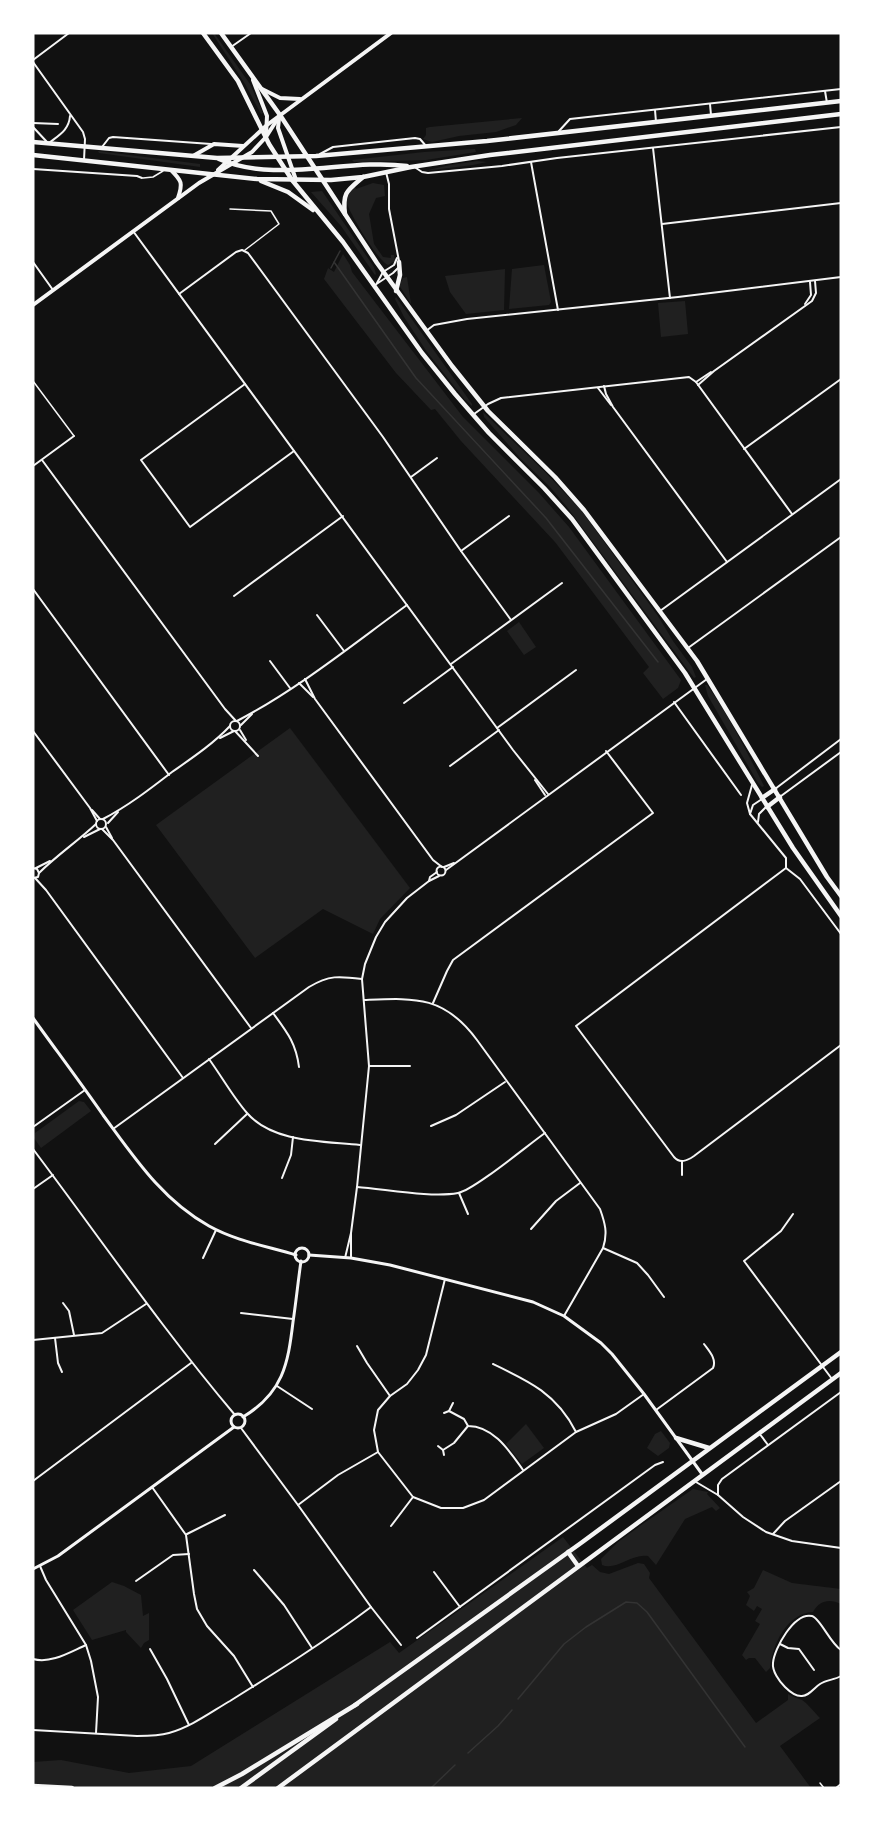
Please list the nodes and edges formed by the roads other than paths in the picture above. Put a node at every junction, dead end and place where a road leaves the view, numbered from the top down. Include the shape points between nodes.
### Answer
1 (69, 33) edge
2 (204, 33) edge
3 (221, 33) edge
4 (251, 33) edge
5 (390, 33) edge
6 (231, 47) junction
7 (33, 61) edge
8 (251, 74) junction
9 (262, 89) junction
10 (841, 89) edge
11 (825, 91) junction
12 (300, 99) junction
13 (841, 101) edge
14 (827, 103) junction
15 (710, 104) junction
16 (656, 110) junction
17 (70, 114) junction
18 (841, 114) edge
19 (280, 115) junction
20 (711, 116) junction
21 (656, 122) junction
22 (58, 124) dead end
23 (33, 125) edge
24 (267, 125) junction
25 (841, 127) edge
26 (262, 129) junction
27 (557, 133) junction
28 (531, 136) junction
29 (266, 137) junction
30 (33, 142) edge
31 (48, 143) junction
32 (215, 144) junction
33 (85, 146) junction
34 (244, 146) junction
35 (102, 147) junction
36 (426, 147) junction
37 (653, 148) junction
38 (532, 150) junction
39 (33, 155) edge
40 (193, 156) junction
41 (318, 156) junction
42 (290, 157) junction
43 (306, 157) junction
44 (243, 158) junction
45 (277, 158) junction
46 (84, 160) junction
47 (227, 160) junction
48 (531, 162) junction
49 (232, 164) junction
50 (412, 167) junction
51 (314, 168) junction
52 (33, 169) edge
53 (169, 169) junction
54 (285, 170) junction
55 (293, 170) junction
56 (387, 172) junction
57 (213, 174) junction
58 (363, 177) junction
59 (142, 178) joint
60 (257, 179) junction
61 (294, 180) junction
62 (321, 180) junction
63 (178, 198) junction
64 (841, 203) edge
65 (230, 209) dead end
66 (320, 215) junction
67 (346, 218) junction
68 (662, 224) junction
69 (133, 231) junction
70 (244, 250) junction
71 (397, 254) junction
72 (33, 262) edge
73 (399, 262) junction
74 (385, 275) junction
75 (841, 277) edge
76 (810, 281) junction
77 (815, 281) junction
78 (375, 285) junction
79 (53, 290) junction
80 (396, 291) junction
81 (179, 294) junction
82 (670, 298) junction
83 (33, 305) edge
84 (803, 306) junction
85 (558, 310) junction
86 (426, 331) junction
87 (841, 379) edge
88 (33, 381) edge
89 (697, 383) junction
90 (245, 384) junction
91 (604, 386) junction
92 (598, 387) junction
93 (613, 406) junction
94 (484, 407) junction
95 (473, 416) junction
96 (74, 436) joint
97 (744, 449) junction
98 (294, 451) junction
99 (437, 458) dead end
100 (42, 460) junction
101 (33, 466) edge
102 (411, 477) junction
103 (841, 479) edge
104 (792, 514) junction
105 (343, 516) junction
106 (509, 516) dead end
107 (841, 537) edge
108 (461, 551) junction
109 (727, 562) junction
110 (562, 583) dead end
111 (33, 590) edge
112 (234, 596) dead end
113 (408, 605) junction
114 (660, 611) junction
115 (317, 615) dead end
116 (511, 620) junction
117 (687, 649) junction
118 (344, 651) junction
119 (270, 661) dead end
120 (452, 665) junction
121 (576, 670) dead end
122 (708, 678) junction
123 (305, 679) junction
124 (299, 682) junction
125 (695, 687) junction
126 (290, 688) junction
127 (315, 699) junction
128 (674, 702) junction
129 (404, 703) dead end
130 (225, 709) junction
131 (254, 712) junction
132 (237, 721) junction
133 (231, 724) junction
134 (240, 728) junction
135 (498, 729) junction
136 (33, 731) edge
137 (234, 731) junction
138 (218, 739) junction
139 (841, 739) edge
140 (247, 743) junction
141 (606, 751) junction
142 (841, 752) edge
143 (258, 756) dead end
144 (450, 766) dead end
145 (169, 775) junction
146 (753, 783) junction
147 (775, 789) junction
148 (547, 795) junction
149 (741, 795) dead end
150 (780, 797) junction
151 (762, 798) junction
152 (767, 807) junction
153 (120, 810) junction
154 (750, 814) junction
155 (99, 821) junction
156 (106, 825) junction
157 (759, 825) junction
158 (101, 829) junction
159 (81, 838) junction
160 (113, 840) junction
161 (52, 860) junction
162 (433, 860) junction
163 (34, 868) edge
164 (444, 868) junction
165 (786, 868) junction
166 (437, 871) junction
167 (36, 876) edge
168 (440, 876) junction
169 (429, 880) junction
170 (841, 896) edge
171 (841, 916) edge
172 (841, 934) edge
173 (362, 979) junction
174 (363, 1000) junction
175 (433, 1003) junction
176 (273, 1013) junction
177 (33, 1018) edge
178 (251, 1028) junction
179 (841, 1045) edge
180 (209, 1059) junction
181 (369, 1066) junction
182 (410, 1066) dead end
183 (299, 1067) dead end
184 (183, 1078) junction
185 (506, 1081) junction
186 (85, 1090) junction
187 (248, 1114) junction
188 (431, 1126) dead end
189 (33, 1127) edge
190 (113, 1129) junction
191 (545, 1133) junction
192 (293, 1137) junction
193 (216, 1144) dead end
194 (360, 1145) junction
195 (33, 1149) edge
196 (682, 1161) junction
197 (682, 1174) dead end
198 (53, 1175) junction
199 (282, 1178) dead end
200 (580, 1183) junction
201 (357, 1187) junction
202 (33, 1190) edge
203 (459, 1193) junction
204 (468, 1214) dead end
205 (793, 1214) dead end
206 (531, 1229) dead end
207 (216, 1230) junction
208 (351, 1233) junction
209 (603, 1248) junction
210 (296, 1255) junction
211 (309, 1255) junction
212 (203, 1258) dead end
213 (345, 1258) junction
214 (351, 1258) junction
215 (301, 1262) junction
216 (445, 1279) junction
217 (664, 1297) dead end
218 (63, 1303) dead end
219 (146, 1304) junction
220 (241, 1313) dead end
221 (564, 1316) junction
222 (293, 1319) junction
223 (74, 1335) junction
224 (55, 1338) junction
225 (33, 1340) edge
226 (704, 1344) dead end
227 (357, 1346) dead end
228 (841, 1352) edge
229 (191, 1363) junction
230 (493, 1364) dead end
231 (822, 1365) junction
232 (62, 1372) dead end
233 (841, 1373) edge
234 (832, 1379) junction
235 (277, 1386) junction
236 (841, 1392) edge
237 (644, 1394) junction
238 (390, 1396) junction
239 (453, 1403) dead end
240 (312, 1409) dead end
241 (656, 1410) junction
242 (449, 1411) junction
243 (444, 1413) dead end
244 (234, 1415) junction
245 (243, 1417) junction
246 (468, 1426) junction
247 (234, 1427) junction
248 (241, 1428) junction
249 (576, 1432) junction
250 (759, 1433) junction
251 (676, 1438) junction
252 (768, 1445) junction
253 (438, 1446) dead end
254 (709, 1448) junction
255 (443, 1450) junction
256 (378, 1452) junction
257 (444, 1455) dead end
258 (693, 1460) junction
259 (663, 1462) dead end
260 (524, 1470) junction
261 (702, 1474) junction
262 (33, 1481) edge
263 (693, 1481) junction
264 (841, 1481) edge
265 (152, 1487) junction
266 (718, 1495) junction
267 (413, 1497) junction
268 (298, 1505) junction
269 (225, 1515) dead end
270 (391, 1526) dead end
271 (186, 1535) junction
272 (773, 1535) junction
273 (841, 1548) edge
274 (568, 1552) junction
275 (189, 1554) junction
276 (40, 1566) junction
277 (578, 1566) junction
278 (33, 1569) edge
279 (254, 1570) dead end
280 (434, 1572) dead end
281 (136, 1581) dead end
282 (371, 1607) junction
283 (460, 1607) junction
284 (417, 1638) dead end
285 (780, 1644) junction
286 (86, 1645) junction
287 (401, 1645) dead end
288 (312, 1648) junction
289 (150, 1649) dead end
290 (841, 1650) edge
291 (33, 1659) edge
292 (814, 1670) dead end
293 (841, 1676) edge
294 (253, 1687) junction
295 (357, 1704) junction
296 (189, 1725) junction
297 (33, 1730) edge
298 (96, 1733) junction
299 (820, 1783) dead end
300 (841, 1784) edge
301 (33, 1786) edge
302 (72, 1788) edge
303 (215, 1788) edge
304 (241, 1788) edge
305 (278, 1788) edge
306 (824, 1788) edge
307 (836, 1788) edge

1 - 7 street
2 - 26 highway via 238,81
3 - 6 highway
4 - 6 street
5 - 12 main road
6 - 8 highway
7 - 17 street
8 - 9 highway
8 - 24 main road
9 - 12 main road via 280,98
9 - 19 highway
10 - 11 street
11 - 14 street
11 - 15 street
12 - 19 main road
13 - 14 highway
14 - 20 highway
15 - 16 street
15 - 20 street
16 - 21 street
16 - 27 street via 570,119
17 - 31 street via 67,128
17 - 33 street via 83,132
18 - 38 highway
19 - 24 main road
19 - 29 main road
19 - 42 main road via 279,128
19 - 43 highway
20 - 21 highway
21 - 27 highway
22 - 23 street
23 - 31 street
24 - 26 main road
24 - 29 main road
25 - 37 street
26 - 29 highway
26 - 34 main road
27 - 28 highway
28 - 36 highway
28 - 38 highway
29 - 44 main road
29 - 45 highway
30 - 31 highway
31 - 33 highway
32 - 34 main road
32 - 35 street via 113,136
32 - 40 main road
33 - 35 highway
33 - 46 street
34 - 47 main road
35 - 40 highway
36 - 41 highway
36 - 41 street via 416,138 327,148
37 - 48 street
37 - 68 street
38 - 50 highway
39 - 46 highway
40 - 47 highway
41 - 43 highway
42 - 43 highway
42 - 45 highway
42 - 55 main road
43 - 51 highway
44 - 45 highway
44 - 47 highway
44 - 49 main road
45 - 54 highway
46 - 53 highway
47 - 49 highway
47 - 57 main road
48 - 50 street via 428,173
48 - 85 street
49 - 54 highway
49 - 57 main road
50 - 51 highway via 382,164
50 - 56 highway
51 - 55 highway
51 - 62 highway
52 - 59 street
53 - 57 highway
53 - 59 lane
53 - 63 main road via 181,184
54 - 55 highway
54 - 61 highway
55 - 61 main road
56 - 58 highway
56 - 71 street
57 - 60 highway
57 - 63 main road
58 - 62 highway
58 - 67 highway via 344,196
60 - 61 highway
60 - 66 highway via 286,191
61 - 62 highway
61 - 66 highway
62 - 67 highway
63 - 69 main road
64 - 68 street
65 - 70 lane via 271,211 279,224
66 - 78 highway
67 - 74 highway
68 - 82 street
69 - 79 main road
69 - 81 street
70 - 81 street
70 - 102 street
71 - 73 street
71 - 74 street via 395,264
72 - 79 street
73 - 74 street via 396,271
73 - 80 highway
74 - 78 street
74 - 78 street
74 - 80 highway
75 - 77 street
76 - 77 street
76 - 82 street
76 - 84 street via 811,295
77 - 84 street via 814,298
78 - 95 highway
79 - 83 main road
80 - 86 highway
81 - 90 street
82 - 85 street
84 - 89 street
85 - 86 street via 448,322
86 - 94 highway
87 - 97 street
88 - 96 lane
89 - 91 street via 684,377
89 - 97 street
90 - 98 street
90 - 98 street via 141,460 190,527
91 - 92 street
91 - 93 street
92 - 93 street
92 - 94 street via 501,398
93 - 109 street
94 - 95 street
94 - 114 highway via 571,495
95 - 125 highway via 572,519
96 - 100 street
97 - 104 street
98 - 105 street
99 - 102 street
100 - 101 street
100 - 130 street
102 - 108 street
103 - 104 street
104 - 109 street
105 - 112 street
105 - 113 street
106 - 108 street
107 - 117 street
108 - 116 street
109 - 114 street
110 - 116 street
111 - 145 street
113 - 118 street
113 - 120 street
114 - 117 highway
115 - 118 street
116 - 120 street
117 - 122 highway
118 - 123 street
119 - 126 street
120 - 129 street
120 - 135 street
121 - 135 street
122 - 125 street
122 - 147 highway
123 - 124 street
123 - 127 street
124 - 126 street
124 - 127 street
125 - 128 street
125 - 146 highway
126 - 131 street
127 - 162 street
128 - 141 street
128 - 149 street
130 - 132 street
130 - 133 street
131 - 132 street
131 - 134 street
132 - 133 street
132 - 134 street
133 - 137 street
133 - 138 street
134 - 137 street
134 - 140 street
135 - 144 street
135 - 148 street
136 - 155 street
137 - 138 street
137 - 140 street
138 - 145 street
139 - 147 street
140 - 143 street
141 - 148 street
141 - 175 street via 653,813 453,960
142 - 150 street
145 - 153 street
146 - 151 highway
146 - 154 street via 747,803
147 - 150 highway
147 - 151 highway
148 - 164 street via 453,866
150 - 152 highway
150 - 170 highway
151 - 152 highway
151 - 154 street
152 - 157 street via 759,814
152 - 171 highway
153 - 155 street
153 - 156 street
154 - 157 street
155 - 156 street
155 - 158 street
155 - 159 street
156 - 158 street
156 - 160 street
157 - 165 street via 786,858
158 - 159 street
158 - 160 street
159 - 161 street
160 - 178 street
161 - 163 street
161 - 167 street
162 - 164 street
162 - 166 street
163 - 167 street
164 - 166 street
164 - 168 street via 445,874
165 - 172 street via 800,879
165 - 196 street via 576,1026 674,1157
166 - 168 street
166 - 169 street
167 - 184 street
168 - 169 street
169 - 173 street via 385,922 370,950
173 - 174 street
173 - 176 street via 340,976 321,980
174 - 175 street via 406,998
174 - 181 street
175 - 185 street via 469,1028
176 - 178 street
176 - 183 street via 292,1040
177 - 186 street
178 - 180 street
179 - 196 street via 694,1156
180 - 184 street
180 - 187 street
181 - 182 street
181 - 194 street
184 - 190 street
185 - 188 street via 456,1115
185 - 191 street
186 - 189 street
186 - 190 street
187 - 192 street via 272,1131
187 - 193 street
190 - 207 street via 159,1188 185,1211
191 - 200 street
191 - 203 street
192 - 194 street
192 - 199 street
194 - 201 street
195 - 198 street
196 - 197 street
198 - 202 street
198 - 219 street
200 - 206 street via 556,1200
200 - 209 street via 605,1221
201 - 203 street
201 - 208 street
203 - 204 street
205 - 231 street via 782,1231 744,1261
207 - 210 street
207 - 212 street
208 - 213 street
208 - 214 street
209 - 217 street via 637,1263
209 - 221 street
210 - 211 street via 301,1248
210 - 215 street
211 - 213 street
211 - 215 street
213 - 214 street
214 - 216 street
215 - 222 street
216 - 221 street via 532,1302
216 - 238 street via 426,1355 407,1384
218 - 223 street via 69,1311
219 - 223 street via 102,1333
219 - 229 street
220 - 222 street
221 - 237 street via 606,1348
222 - 235 street via 289,1356
223 - 224 street
224 - 225 street
224 - 232 street
226 - 241 street via 714,1358 712,1368
227 - 238 street
228 - 231 highway
229 - 244 street
229 - 262 street
230 - 249 street via 531,1382 552,1399
231 - 234 street
231 - 254 highway
233 - 234 highway
234 - 250 highway
235 - 240 street
235 - 245 street
236 - 252 street
237 - 241 street
237 - 249 street via 616,1414
238 - 256 street via 378,1410 374,1430
239 - 242 street
241 - 251 street
242 - 243 street
242 - 246 street via 464,1419
244 - 245 street
244 - 247 street
245 - 248 street
246 - 255 street
246 - 260 street via 476,1426 502,1442
247 - 248 street
247 - 265 street
248 - 268 street
249 - 260 street
250 - 252 street
250 - 261 highway
251 - 254 highway
251 - 258 street
252 - 266 street via 722,1479
253 - 255 street
254 - 258 highway
255 - 257 street
256 - 267 street
256 - 268 street
258 - 261 street
258 - 274 highway
259 - 283 street
260 - 267 street via 484,1500 463,1508 441,1508
261 - 263 highway
263 - 266 street
263 - 277 highway
264 - 272 street via 785,1521
265 - 271 street
265 - 276 street
266 - 272 street via 743,1517
267 - 270 street
268 - 282 street
269 - 271 street
271 - 275 street
272 - 273 street
274 - 277 highway
274 - 295 highway
275 - 281 street via 173,1555
275 - 294 street via 197,1609
276 - 278 street
276 - 286 street
277 - 305 highway
279 - 288 street via 284,1605
280 - 283 street
282 - 287 street
282 - 288 street
283 - 284 street
285 - 290 street via 794,1623 811,1616
285 - 292 street via 799,1649
285 - 293 street via 774,1671 785,1687 799,1696
286 - 291 street via 57,1658
286 - 298 street via 98,1697
288 - 294 street
289 - 296 street
294 - 296 street
295 - 303 highway
295 - 304 highway
296 - 298 street via 154,1736
297 - 298 street
299 - 306 lane
300 - 307 street
301 - 302 highway

